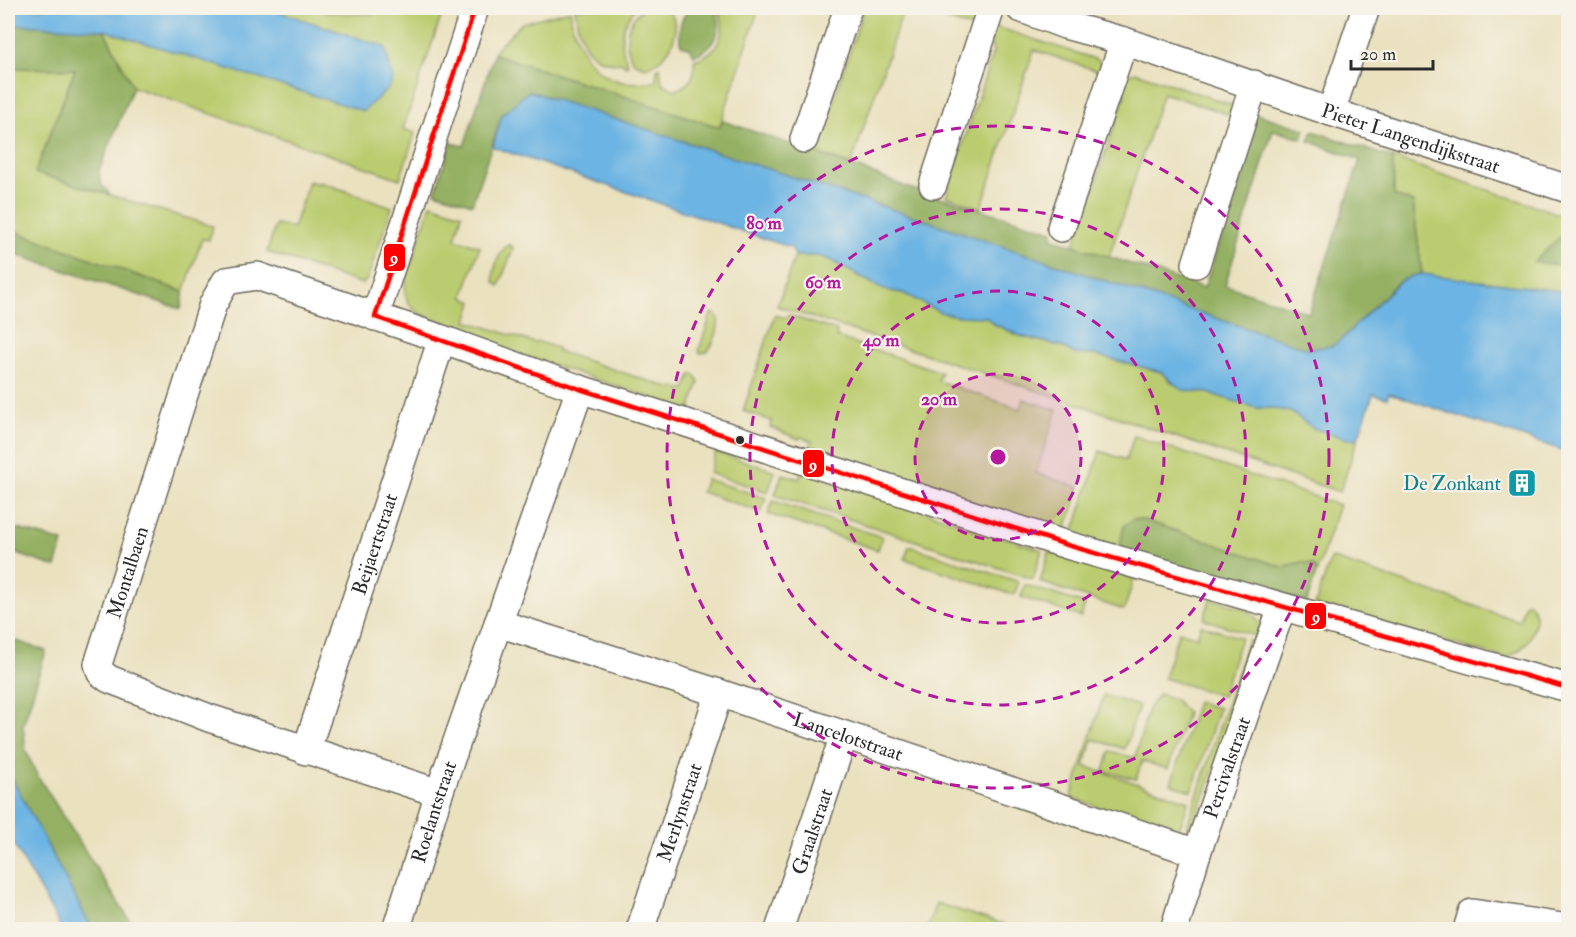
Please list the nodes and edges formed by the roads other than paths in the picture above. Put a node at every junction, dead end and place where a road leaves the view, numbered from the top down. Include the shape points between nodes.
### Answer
1 (475, 8) edge
2 (848, 8) edge
3 (991, 8) edge
4 (1020, 8) edge
5 (1366, 8) edge
6 (1068, 16) edge
7 (1124, 41) junction
8 (1254, 84) junction
9 (1331, 112) junction
10 (804, 139) dead end
11 (933, 185) dead end
12 (1569, 189) edge
13 (1060, 228) dead end
14 (1196, 264) dead end
15 (375, 317) junction
16 (442, 339) junction
17 (579, 389) junction
18 (1282, 607) junction
19 (498, 623) junction
20 (1569, 687) edge
21 (719, 693) junction
22 (844, 735) junction
23 (306, 751) junction
24 (439, 793) junction
25 (1197, 853) junction
26 (1569, 928) edge
27 (396, 930) edge
28 (640, 930) edge
29 (779, 930) edge
30 (1174, 930) edge
31 (1467, 930) edge

1 - 15 street
2 - 10 street
3 - 11 street
4 - 6 street, Pieter Langendijkstraat
5 - 9 street
6 - 7 street, Pieter Langendijkstraat
7 - 8 street, Pieter Langendijkstraat
7 - 13 street
8 - 9 street, Pieter Langendijkstraat
8 - 14 street
9 - 12 street, Pieter Langendijkstraat
15 - 16 street
15 - 23 street, Montalbaen via 257,276 226,281 213,304 98,664 109,679
16 - 17 street
16 - 23 street, Beijaertstraat
17 - 18 street via 1067,545
17 - 19 street, Roelantstraat
18 - 20 street
18 - 25 street, Percivalstraat
19 - 21 street, Lancelotstraat
19 - 24 street, Roelantstraat
21 - 22 street, Lancelotstraat
21 - 28 street, Merlynstraat
22 - 25 street, Lancelotstraat
22 - 29 street, Graalstraat
23 - 24 street, Montalbaen
24 - 27 street, Roelantstraat
25 - 30 street, Percivalstraat
26 - 31 street via 1472,913

